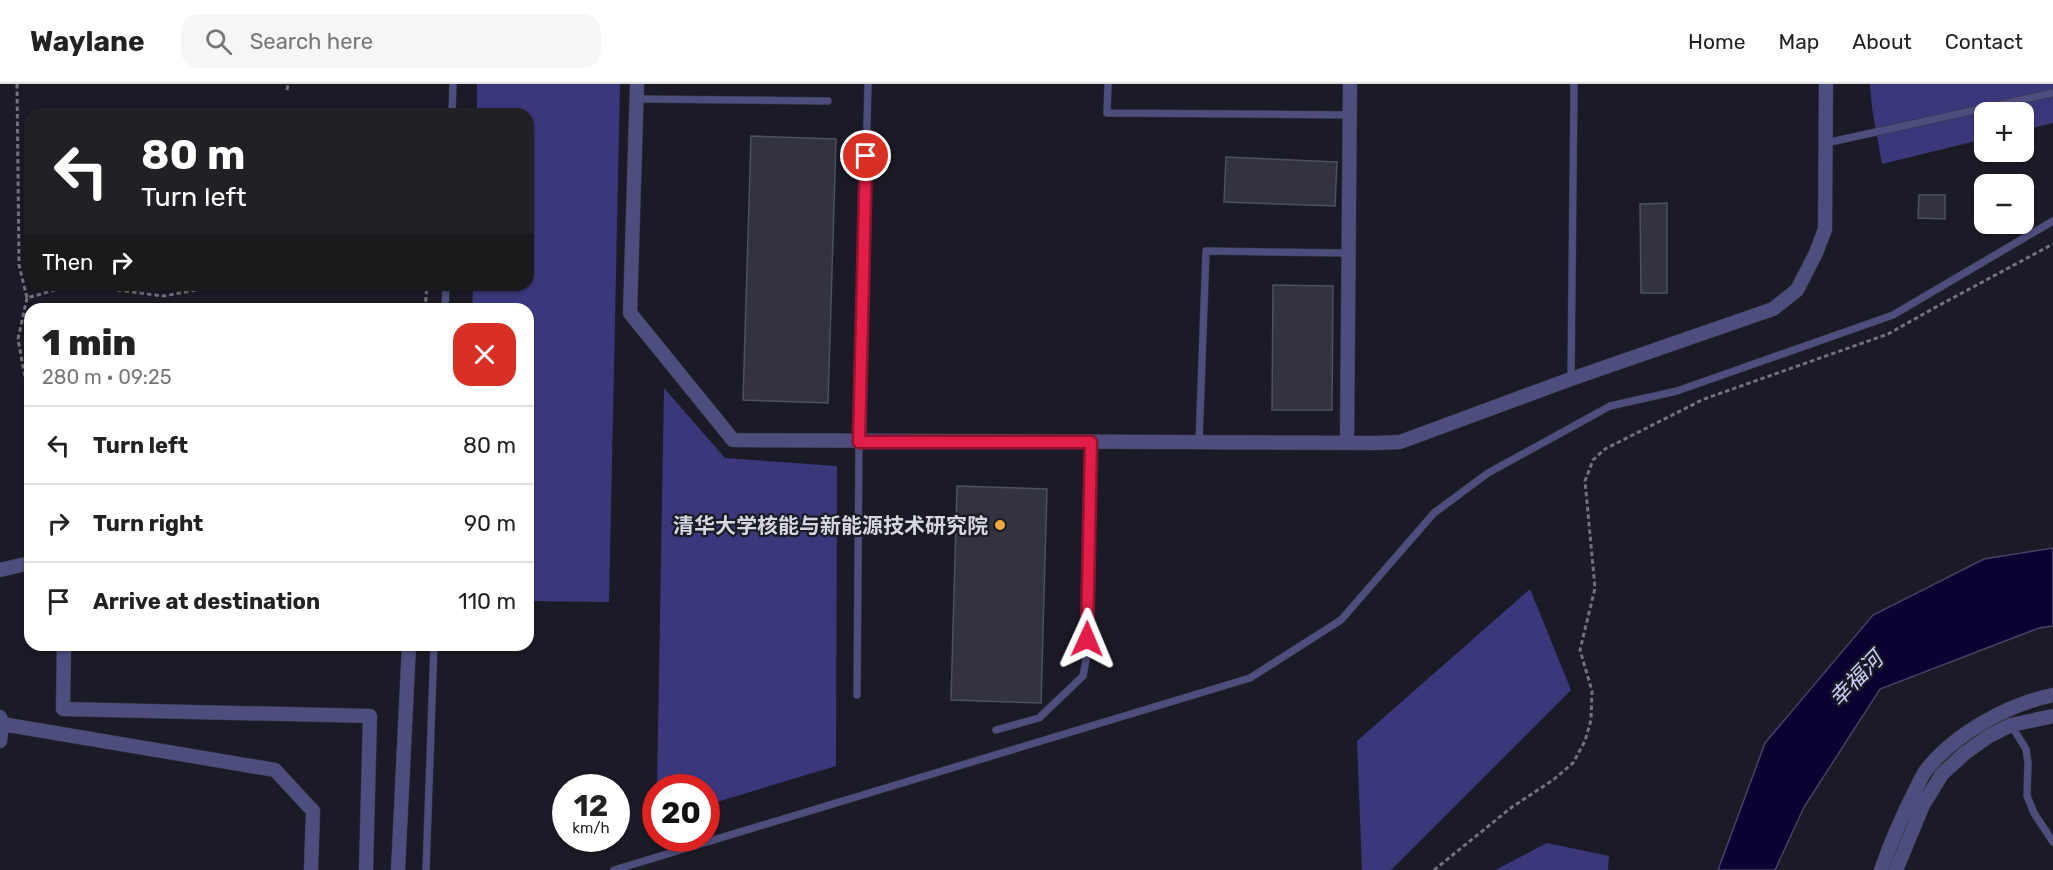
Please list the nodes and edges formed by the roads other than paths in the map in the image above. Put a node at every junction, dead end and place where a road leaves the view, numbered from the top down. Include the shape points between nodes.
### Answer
1 (453, 84) edge
2 (637, 84) edge
3 (868, 84) edge
4 (1108, 84) edge
5 (1350, 84) edge
6 (1574, 84) edge
7 (1826, 84) edge
8 (2053, 93) edge
9 (637, 99) junction
10 (828, 101) dead end
11 (452, 108) edge
12 (1350, 115) junction
13 (1826, 143) junction
14 (2053, 221) edge
15 (1348, 253) junction
16 (1571, 379) junction
17 (859, 442) junction
18 (1091, 442) junction
19 (1199, 443) junction
20 (1347, 443) junction
21 (24, 564) edge
22 (0, 570) edge
23 (64, 651) edge
24 (409, 651) edge
25 (434, 651) edge
26 (857, 695) dead end
27 (2053, 695) edge
28 (2053, 716) edge
29 (1, 721) edge
30 (2011, 725) junction
31 (996, 730) dead end
32 (0, 741) edge
33 (2053, 842) edge
34 (311, 870) edge
35 (366, 870) edge
36 (398, 870) edge
37 (426, 870) edge
38 (614, 870) edge
39 (1881, 870) edge
40 (1896, 870) edge

1 - 11 lane
2 - 9 street
3 - 17 lane
4 - 12 lane via 1107,112
5 - 12 street
6 - 16 lane
7 - 13 street
8 - 13 lane
9 - 10 lane
9 - 17 street via 630,313 733,440
12 - 15 street
13 - 16 street via 1825,229 1797,290 1773,309
14 - 38 lane via 1893,315 1677,392 1610,406 1488,473 1434,513 1341,620 1250,678
15 - 19 lane via 1206,251
15 - 20 street
16 - 20 street via 1400,442
17 - 18 street
17 - 26 lane
18 - 19 street
18 - 31 lane via 1083,676 1039,718
19 - 20 street
21 - 22 street
23 - 35 street via 63,709 370,716
24 - 36 street
25 - 37 lane
27 - 39 street via 1987,720 1926,770 1900,819
28 - 30 street
29 - 32 street
29 - 34 street via 275,770 313,811
30 - 33 lane via 2026,749 2027,796
30 - 40 street via 1965,753 1942,774 1923,805

